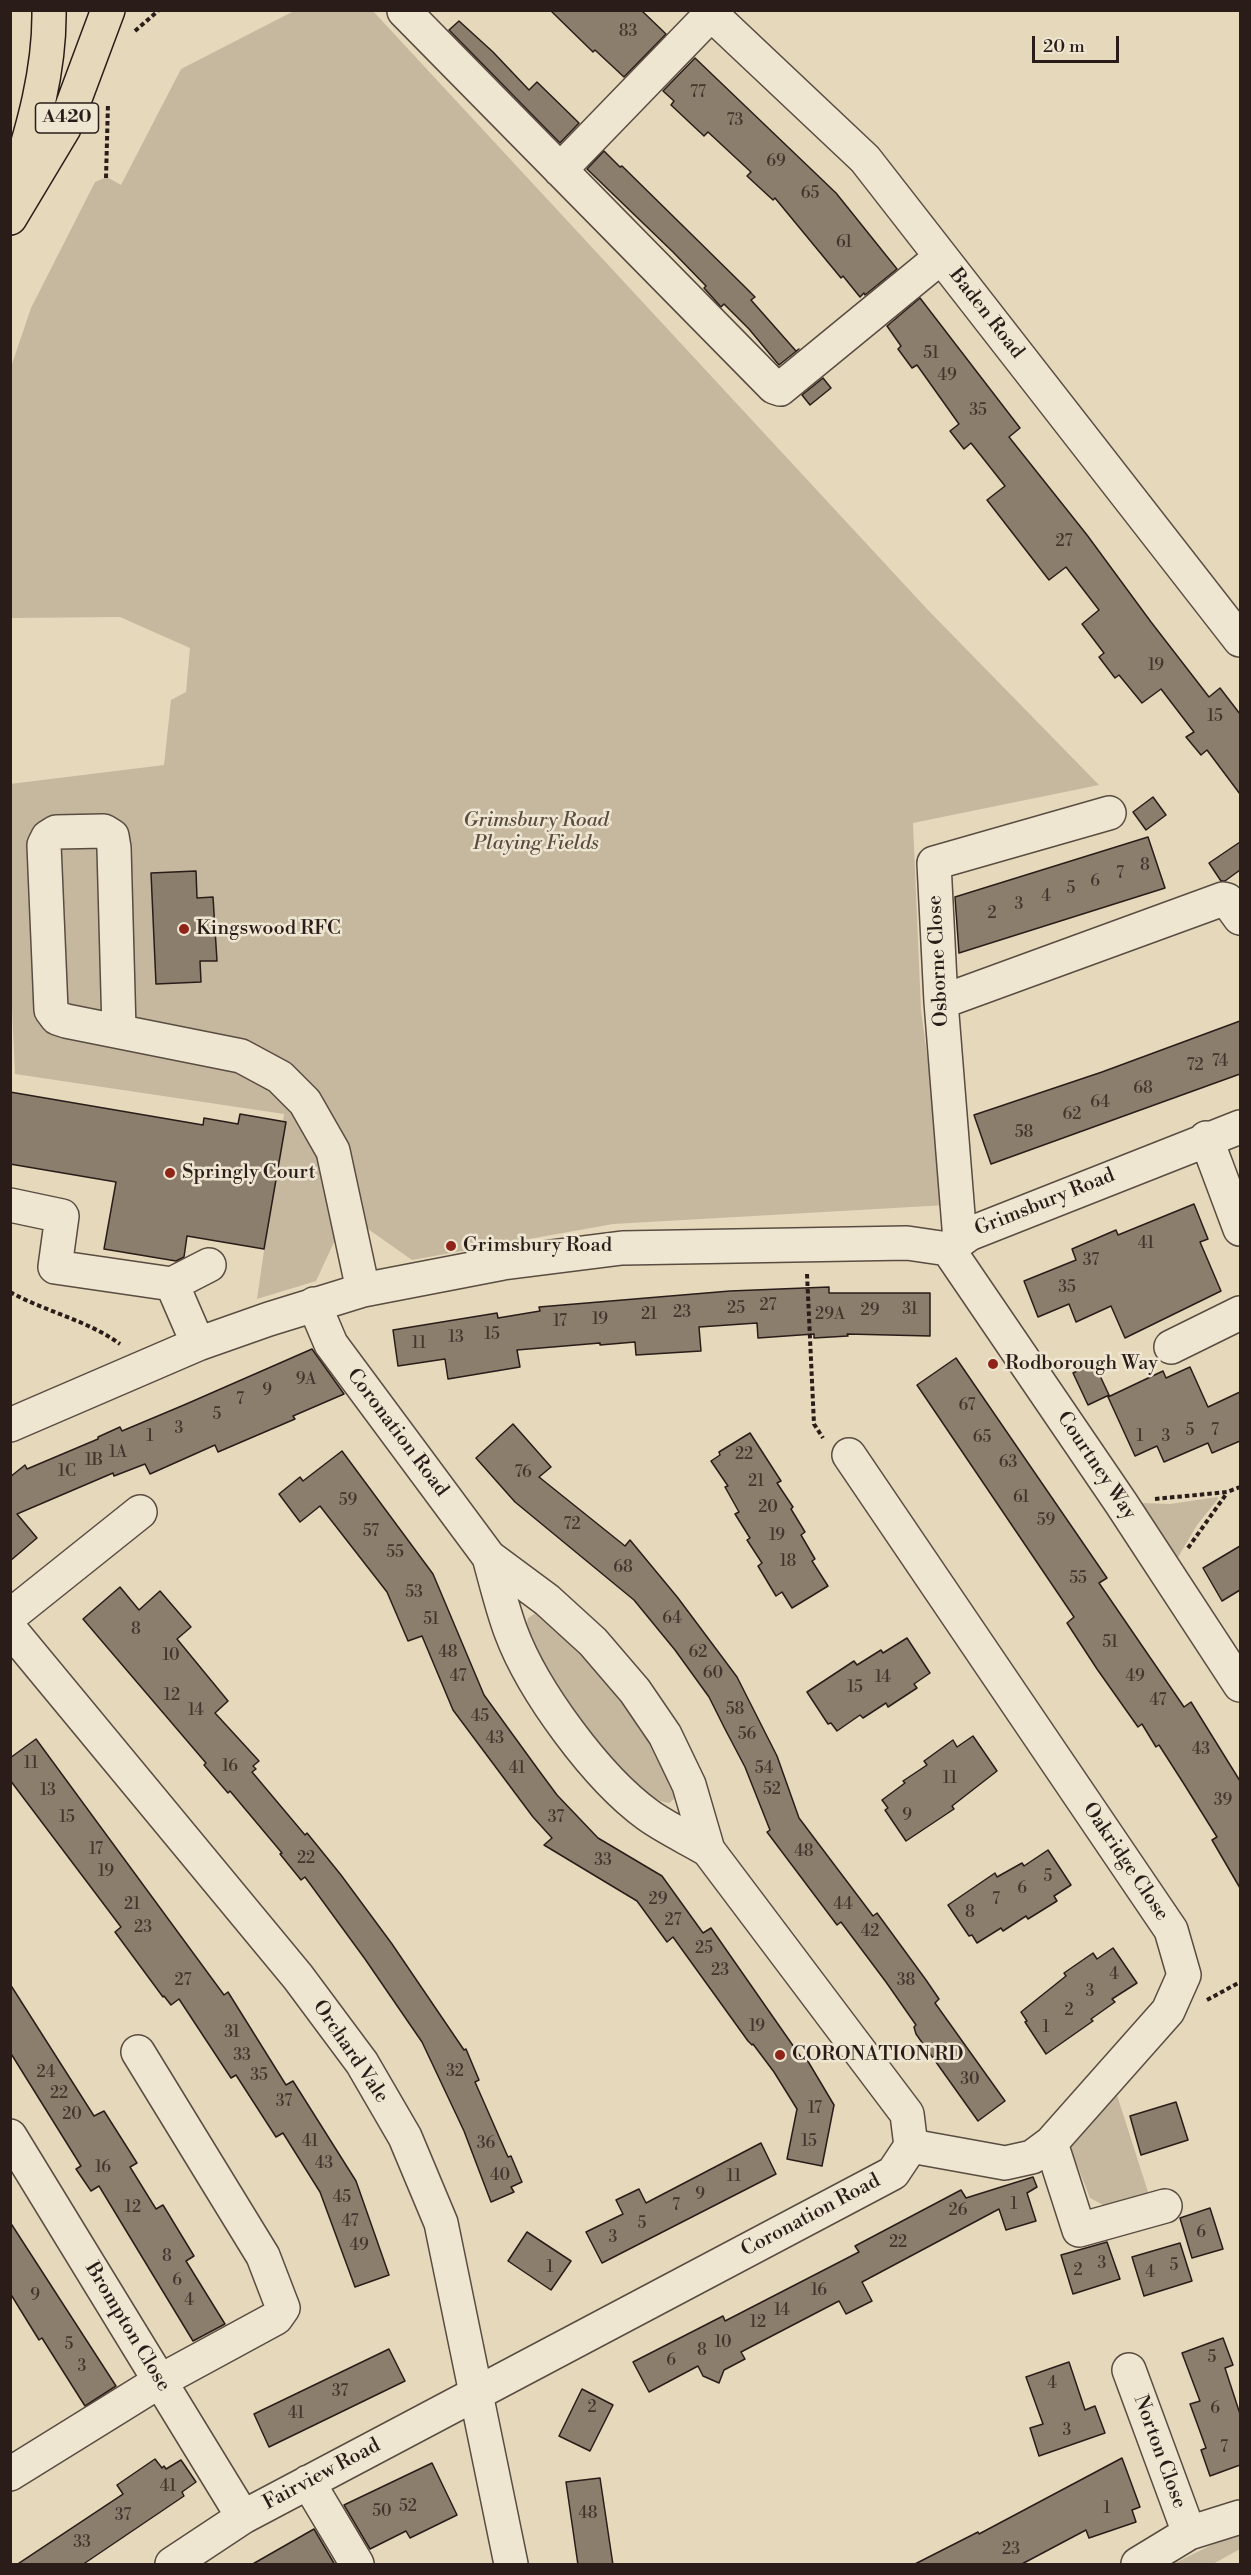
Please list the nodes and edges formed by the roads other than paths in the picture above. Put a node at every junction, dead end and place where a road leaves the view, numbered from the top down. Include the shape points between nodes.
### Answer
1 (49, 10) edge
2 (108, 10) edge
3 (404, 11) edge
4 (709, 12) edge
5 (560, 170) junction
6 (10, 201) edge
7 (10, 218) edge
8 (941, 257) junction
9 (1240, 640) edge
10 (1109, 813) dead end
11 (1240, 918) edge
12 (941, 1002) junction
13 (119, 1030) junction
14 (1240, 1127) edge
15 (1206, 1138) junction
16 (10, 1205) edge
17 (1240, 1229) edge
18 (954, 1244) junction
19 (209, 1265) dead end
20 (172, 1284) junction
21 (363, 1290) junction
22 (314, 1304) junction
23 (1240, 1313) edge
24 (198, 1344) junction
25 (1171, 1347) dead end
26 (10, 1425) edge
27 (849, 1455) road end
28 (140, 1512) dead end
29 (489, 1557) junction
30 (10, 1616) edge
31 (10, 1629) edge
32 (1237, 1670) edge
33 (708, 1850) junction
34 (138, 2052) dead end
35 (10, 2136) edge
36 (1051, 2143) junction
37 (911, 2146) junction
38 (1165, 2206) dead end
39 (1129, 2370) dead end
40 (160, 2381) junction
41 (475, 2394) junction
42 (10, 2474) edge
43 (308, 2482) junction
44 (243, 2517) junction
45 (1240, 2517) edge
46 (1189, 2534) junction
47 (172, 2565) edge
48 (357, 2565) edge
49 (511, 2565) edge
50 (1138, 2565) edge

1 - 6 main road, A420 via 45,62 33,128
2 - 7 main road, A420 via 64,128
3 - 5 street
4 - 5 street
4 - 8 street, Baden Road via 865,159
5 - 8 street via 780,389
8 - 9 street, Baden Road
10 - 12 street, Osborne Close via 934,863
11 - 12 street via 1223,899
12 - 18 street, Osborne Close
13 - 13 street via 66,1022 51,1010 44,845 56,832 104,831 112,836
13 - 21 street via 241,1056 280,1077 305,1102 333,1151
14 - 15 street, Grimsbury Road
15 - 17 street
15 - 18 street, Grimsbury Road via 996,1222
16 - 20 street via 62,1216 55,1267
18 - 21 street via 622,1248 503,1263
18 - 32 street, Courtney Way via 1121,1503
19 - 20 street
20 - 24 street
21 - 22 street
22 - 24 street
22 - 29 street, Coronation Road via 331,1344
23 - 25 street
24 - 26 street
27 - 36 street, Oakridge Close via 1171,1930 1184,1975 1168,2012
28 - 30 street
29 - 33 street, Coronation Road via 547,1600 593,1642 635,1691 665,1735 689,1785
29 - 33 street, Coronation Road via 512,1634 541,1691 574,1739 608,1780 648,1815
31 - 41 street, Orchard Vale via 298,1977 362,2063 405,2137 441,2223
33 - 37 street, Coronation Road via 907,2114
34 - 40 street via 263,2256 283,2308 276,2318
35 - 40 street, Brompton Close
36 - 37 street, Oakridge Close via 1032,2157 1005,2163
36 - 38 street via 1079,2230
37 - 41 street, Coronation Road via 893,2173
39 - 46 street, Norton Close
40 - 42 street
40 - 44 street, Brompton Close
41 - 43 street, Fairview Road
41 - 49 street, Orchard Vale
43 - 44 street, Fairview Road
43 - 48 street
44 - 47 street, Fairview Road
45 - 46 street
46 - 50 street

